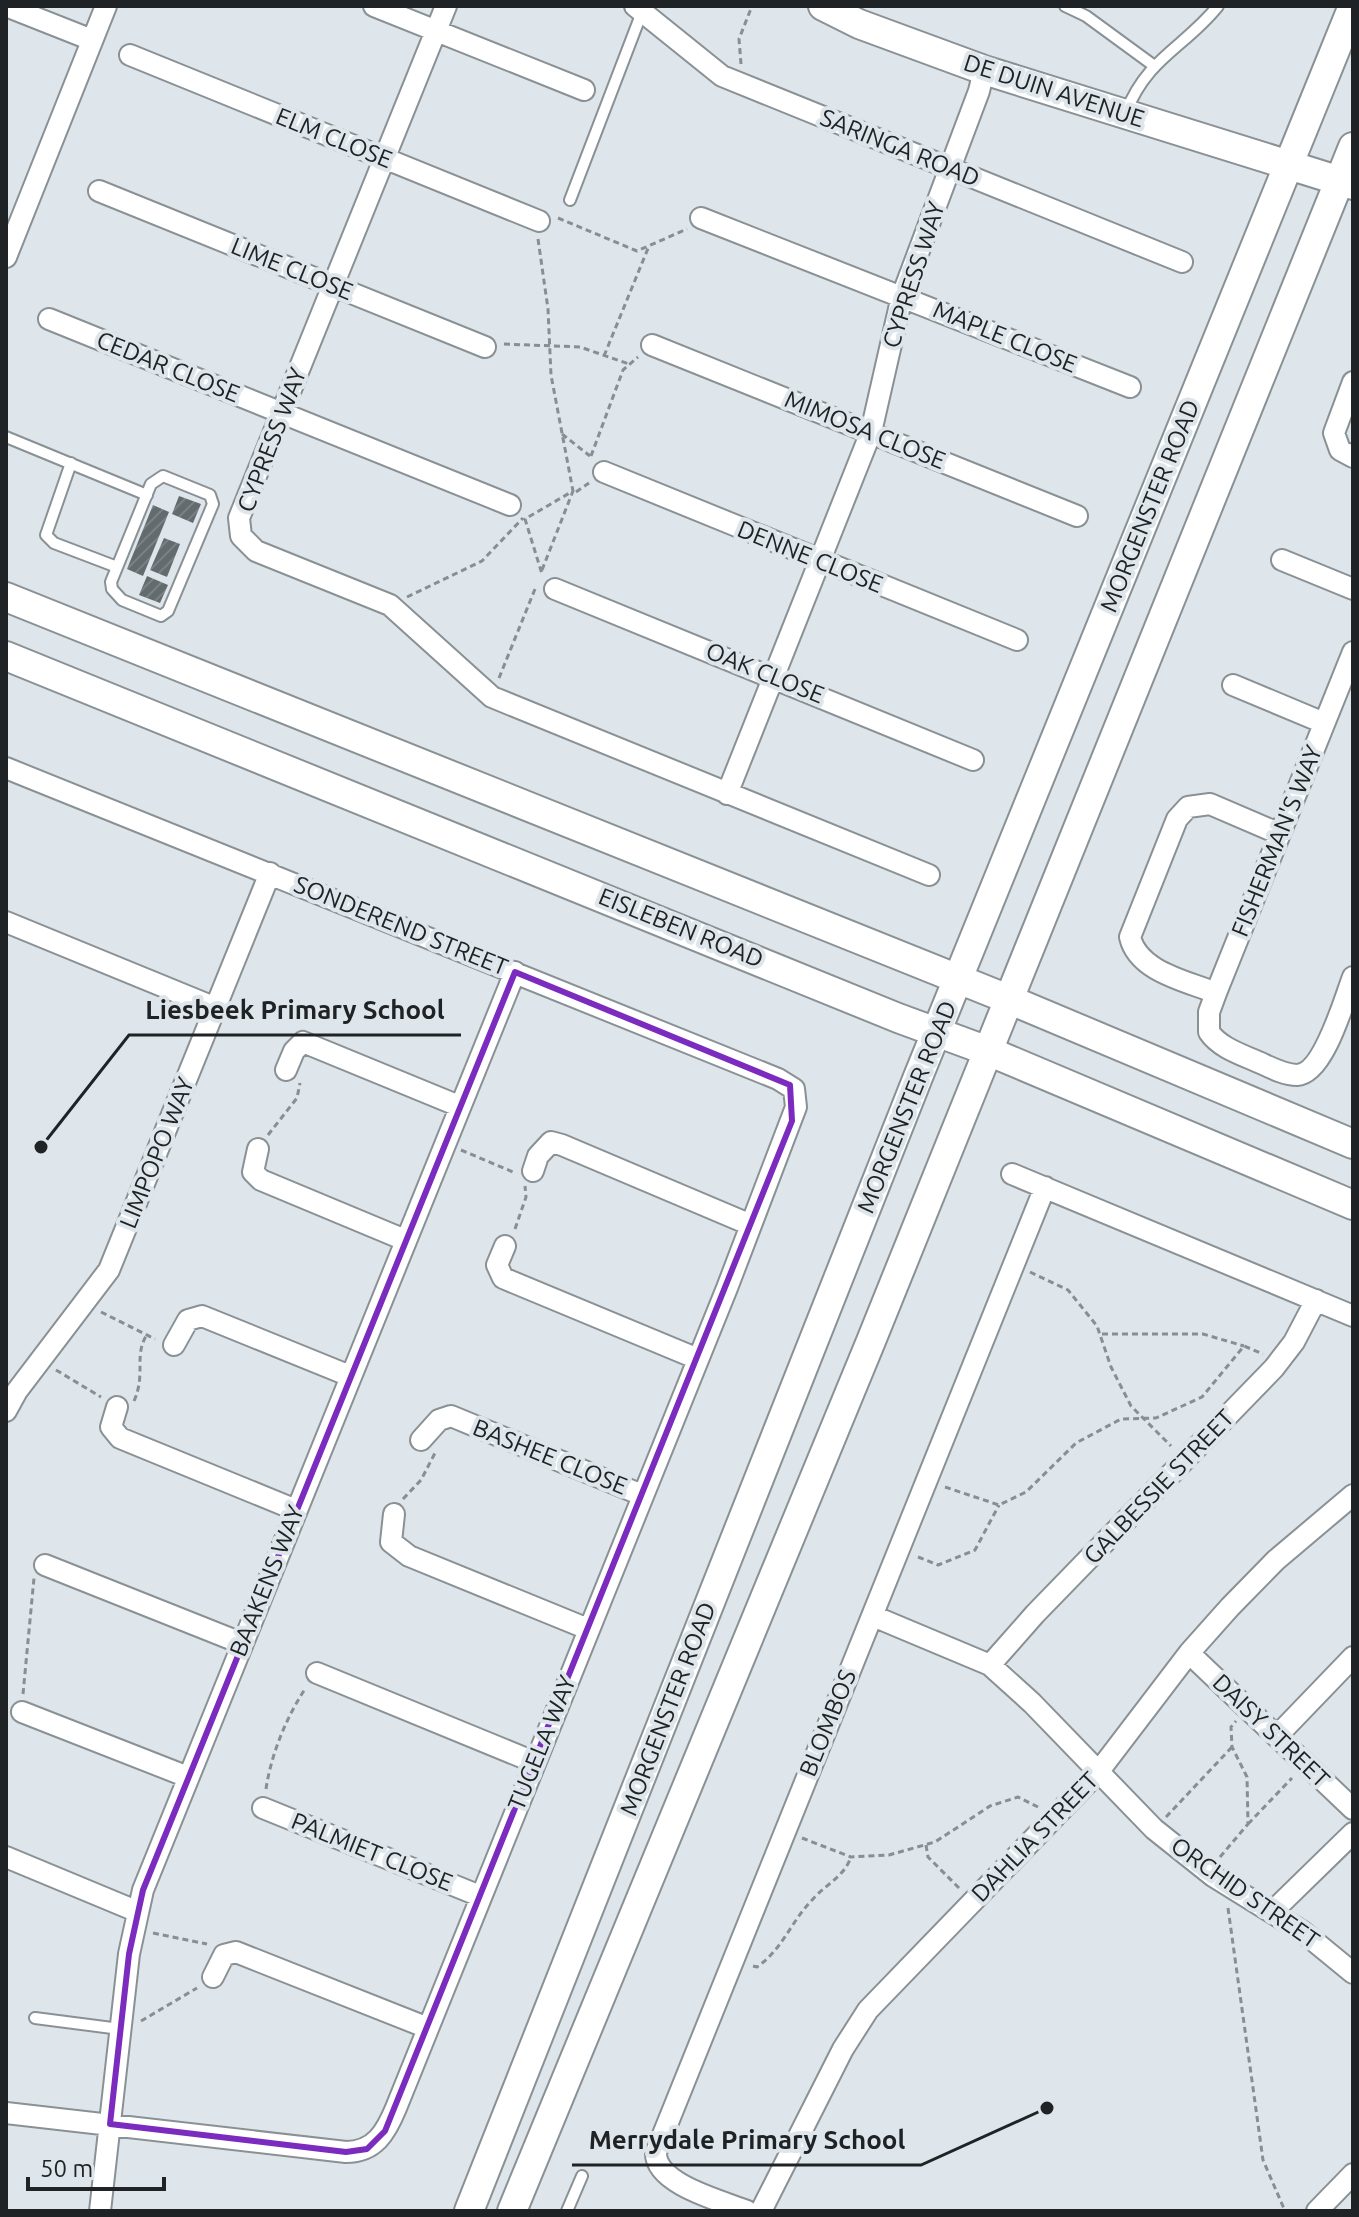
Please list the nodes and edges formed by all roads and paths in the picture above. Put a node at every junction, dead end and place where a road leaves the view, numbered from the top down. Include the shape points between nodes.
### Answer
1 (6, 6) edge
2 (106, 6) edge
3 (374, 6) edge
4 (446, 6) edge
5 (752, 6) edge
6 (823, 6) edge
7 (1065, 6) edge
8 (1218, 6) edge
9 (1353, 6) edge
10 (638, 9) edge
11 (435, 31) junction
12 (92, 40) junction
13 (130, 55) dead end
14 (1153, 65) junction
15 (984, 70) junction
16 (742, 74) dead end
17 (584, 90) dead end
18 (1125, 114) junction
19 (1353, 147) edge
20 (384, 158) junction
21 (1290, 164) junction
22 (949, 168) junction
23 (1346, 182) edge
24 (99, 191) dead end
25 (570, 200) dead end
26 (545, 218) joint
27 (701, 218) dead end
28 (681, 234) dead end
29 (538, 244) dead end
30 (649, 246) junction
31 (6, 257) edge
32 (1182, 262) dead end
33 (333, 285) junction
34 (902, 296) junction
35 (49, 319) dead end
36 (550, 344) junction
37 (491, 345) joint
38 (652, 345) dead end
39 (604, 356) junction
40 (1353, 382) edge
41 (1130, 387) dead end
42 (281, 413) junction
43 (871, 432) junction
44 (562, 433) junction
45 (6, 437) edge
46 (1353, 457) edge
47 (71, 463) junction
48 (604, 472) dead end
49 (573, 491) junction
50 (147, 495) junction
51 (517, 512) junction
52 (1077, 516) dead end
53 (1282, 560) dead end
54 (820, 561) junction
55 (117, 567) junction
56 (541, 572) junction
57 (555, 589) dead end
58 (1353, 589) edge
59 (6, 597) edge
60 (390, 605) junction
61 (1017, 640) dead end
62 (1353, 652) edge
63 (6, 656) edge
64 (774, 677) junction
65 (1233, 685) dead end
66 (492, 697) junction
67 (1324, 723) junction
68 (973, 760) dead end
69 (6, 768) edge
70 (727, 794) junction
71 (1280, 834) junction
72 (270, 873) junction
73 (929, 875) dead end
74 (6, 922) edge
75 (515, 972) junction
76 (1353, 977) edge
77 (958, 979) junction
78 (1216, 993) junction
79 (1008, 999) junction
80 (216, 1008) junction
81 (937, 1031) junction
82 (988, 1051) junction
83 (286, 1070) joint
84 (794, 1089) joint
85 (459, 1106) junction
86 (444, 1143) junction
87 (1353, 1144) edge
88 (258, 1149) joint
89 (1012, 1174) dead end
90 (524, 1175) junction
91 (1045, 1187) junction
92 (1353, 1205) edge
93 (751, 1225) junction
94 (405, 1240) junction
95 (505, 1246) joint
96 (1015, 1264) junction
97 (1316, 1300) junction
98 (88, 1303) junction
99 (1353, 1316) edge
100 (1100, 1333) junction
101 (146, 1336) junction
102 (174, 1345) joint
103 (1244, 1346) junction
104 (698, 1359) junction
105 (41, 1361) junction
106 (1281, 1361) junction
107 (350, 1376) junction
108 (117, 1407) junction
109 (6, 1411) edge
110 (1146, 1418) junction
111 (421, 1440) joint
112 (1185, 1460) junction
113 (925, 1484) junction
114 (642, 1495) junction
115 (1353, 1495) edge
116 (999, 1505) junction
117 (296, 1510) junction
118 (394, 1514) joint
119 (899, 1550) junction
120 (45, 1565) joint
121 (873, 1616) junction
122 (588, 1629) junction
123 (241, 1643) junction
124 (1189, 1653) junction
125 (1353, 1657) edge
126 (990, 1665) junction
127 (317, 1673) joint
128 (1248, 1709) junction
129 (22, 1712) joint
130 (1277, 1736) junction
131 (1232, 1747) junction
132 (534, 1762) junction
133 (1306, 1763) junction
134 (1099, 1771) junction
135 (188, 1777) junction
136 (263, 1808) joint
137 (1353, 1809) edge
138 (1055, 1817) junction
139 (1248, 1824) junction
140 (1154, 1829) junction
141 (784, 1830) junction
142 (1353, 1833) edge
143 (926, 1845) junction
144 (6, 1857) edge
145 (851, 1857) junction
146 (1213, 1876) junction
147 (1238, 1893) junction
148 (480, 1896) junction
149 (973, 1902) junction
150 (1272, 1912) junction
151 (134, 1920) junction
152 (224, 1955) junction
153 (732, 1959) junction
154 (1353, 1973) edge
155 (213, 1977) joint
156 (35, 2018) dead end
157 (121, 2024) junction
158 (428, 2028) junction
159 (6, 2113) edge
160 (110, 2124) junction
161 (1353, 2174) edge
162 (582, 2176) dead end
163 (100, 2211) edge
164 (469, 2211) edge
165 (512, 2211) edge
166 (567, 2211) edge
167 (747, 2211) edge
168 (761, 2211) edge
169 (1285, 2211) edge
170 (1317, 2211) edge

1 - 12 street
2 - 12 street
3 - 11 street
4 - 11 street, CYPRESS WAY
5 - 16 path via 739,39
6 - 15 main road, DE DUIN AVENUE
7 - 14 lane
8 - 14 lane
9 - 21 main road, MORGENSTER ROAD
10 - 22 street, SARINGA ROAD via 722,76
10 - 25 lane
11 - 17 street
11 - 20 street, CYPRESS WAY
12 - 31 street
13 - 20 street, ELM CLOSE
14 - 18 lane
15 - 18 main road, DE DUIN AVENUE
15 - 22 street, CYPRESS WAY
18 - 21 main road, DE DUIN AVENUE
19 - 23 main road, MORGENSTER ROAD
20 - 26 street, ELM CLOSE
20 - 33 street, CYPRESS WAY
21 - 23 main road, DE DUIN AVENUE
21 - 77 main road, MORGENSTER ROAD
22 - 32 street, SARINGA ROAD
22 - 34 street, CYPRESS WAY
23 - 79 main road, MORGENSTER ROAD
24 - 33 street, LIME CLOSE
26 - 30 path via 637,251
27 - 34 street, MAPLE CLOSE
28 - 30 path
29 - 36 path
30 - 39 path
33 - 37 street, LIME CLOSE
33 - 42 street, CYPRESS WAY
34 - 41 street, MAPLE CLOSE
34 - 43 street, CYPRESS WAY
35 - 42 street, CEDAR CLOSE
36 - 37 path
36 - 39 path
36 - 44 path
38 - 43 street, MIMOSA CLOSE
39 - 44 path via 629,364 591,456
40 - 46 street via 1334,433 1340,450
42 - 51 street, CEDAR CLOSE
42 - 60 street, CYPRESS WAY via 239,518 241,536 256,551
43 - 52 street, MIMOSA CLOSE
43 - 54 street, CYPRESS WAY
44 - 49 path
45 - 47 lane
47 - 50 lane
47 - 55 lane via 46,535 54,543
48 - 54 street, DENNE CLOSE
49 - 51 path
49 - 56 path
50 - 55 lane
50 - 55 lane via 163,476 213,498 166,614 156,615 116,595 111,582
51 - 56 path
51 - 60 path via 482,561
53 - 58 street
54 - 61 street, DENNE CLOSE
54 - 64 street, CYPRESS WAY
56 - 66 path
57 - 64 street, OAK CLOSE
59 - 77 main road
60 - 66 street, CYPRESS WAY
62 - 67 street, FISHERMAN'S WAY
63 - 81 main road, EISLEBEN ROAD
64 - 68 street, OAK CLOSE
64 - 70 street, CYPRESS WAY
65 - 67 street
66 - 70 street, CYPRESS WAY
67 - 71 street, FISHERMAN'S WAY
69 - 72 street, SONDEREND STREET
70 - 73 street, CYPRESS WAY
71 - 78 street, FISHERMAN'S WAY
71 - 78 street via 1210,804 1195,804 1177,819 1131,943 1137,956 1151,966
72 - 75 street, SONDEREND STREET
72 - 80 street, LIMPOPO WAY
74 - 80 street
75 - 84 street, SONDEREND STREET
75 - 85 street, BAAKENS WAY
76 - 78 street, FISHERMAN'S WAY via 1319,1062 1307,1073 1289,1074 1223,1045 1209,1032
77 - 79 main road
77 - 81 main road, MORGENSTER ROAD
79 - 82 main road, MORGENSTER ROAD
79 - 87 main road
80 - 98 street, LIMPOPO WAY via 109,1270
81 - 82 main road, EISLEBEN ROAD
81 - 164 main road, MORGENSTER ROAD
82 - 92 main road, EISLEBEN ROAD
82 - 165 main road, MORGENSTER ROAD
83 - 85 street via 303,1042
83 - 88 path via 284,1076 302,1084
84 - 93 street, TUGELA WAY via 792,1121
85 - 86 street, BAAKENS WAY
86 - 90 path
86 - 94 street, BAAKENS WAY
88 - 94 street via 253,1172 261,1180
89 - 91 street
90 - 93 street via 551,1142
90 - 95 path via 526,1197
91 - 96 street, BLOMBOS
91 - 97 street
93 - 104 street, TUGELA WAY
94 - 107 street, BAAKENS WAY
95 - 104 street via 497,1265 503,1278
96 - 100 path via 1068,1290
96 - 113 street, BLOMBOS
97 - 99 street
97 - 106 street, GALBESSIE STREET
98 - 101 path
98 - 105 street, LIMPOPO WAY
100 - 103 path via 1203,1334
100 - 110 path via 1131,1406
101 - 102 path
101 - 108 path via 140,1347 142,1383 133,1403 121,1398
102 - 107 street via 188,1320 202,1316
103 - 106 path
103 - 110 path via 1202,1397
104 - 114 street, TUGELA WAY
105 - 108 path
105 - 109 street, LIMPOPO WAY
106 - 112 street, GALBESSIE STREET
107 - 117 street, BAAKENS WAY
108 - 117 street via 111,1427 120,1438
110 - 112 path
110 - 116 path via 1121,1419 1076,1443 1026,1492
111 - 114 street, BASHEE CLOSE via 439,1420 451,1416
111 - 118 path via 436,1452
112 - 126 street, GALBESSIE STREET
113 - 116 path
113 - 119 street, BLOMBOS
114 - 122 street, TUGELA WAY
115 - 124 street, DAHLIA STREET via 1276,1560
116 - 119 path via 975,1550 938,1565
117 - 123 street, BAAKENS WAY
118 - 122 street via 391,1542 409,1556
119 - 121 street, BLOMBOS
120 - 123 street
120 - 129 path via 36,1564
121 - 126 street, ORCHID STREET
121 - 141 street, BLOMBOS
122 - 132 street, TUGELA WAY
123 - 135 street, BAAKENS WAY
124 - 128 street, DAISY STREET
124 - 134 street, DAHLIA STREET
125 - 130 street
126 - 134 street, ORCHID STREET
127 - 132 street
127 - 136 path via 293,1708 268,1773
128 - 130 street, DAISY STREET
128 - 131 path via 1231,1727
129 - 135 street
130 - 133 street, DAISY STREET
131 - 139 path via 1247,1777
131 - 140 path
132 - 148 street, TUGELA WAY
133 - 137 street, DAISY STREET
133 - 139 path
134 - 138 street, DAHLIA STREET
134 - 140 street, ORCHID STREET
135 - 151 street, BAAKENS WAY
136 - 148 street, PALMIET CLOSE
138 - 143 path via 1018,1797 990,1806
138 - 149 street, DAHLIA STREET
139 - 146 path via 1220,1856
140 - 146 street, ORCHID STREET
141 - 145 path
141 - 153 street, BLOMBOS
142 - 150 street
143 - 145 path via 889,1855
143 - 149 path via 928,1857
144 - 151 street
145 - 153 path via 847,1870 812,1899 775,1955 757,1967
146 - 147 street, ORCHID STREET
147 - 150 street, ORCHID STREET
147 - 169 path via 1227,1905 1252,2090 1263,2160
148 - 158 street, TUGELA WAY
149 - 168 street, DAHLIA STREET via 857,2025
150 - 154 street, ORCHID STREET
151 - 152 path via 144,1929 178,1941 203,1942
151 - 157 street, BAAKENS WAY
152 - 155 street
152 - 158 street via 236,1952
153 - 167 street, BLOMBOS via 655,2159 671,2180
155 - 157 path via 137,2024
156 - 157 lane
157 - 160 street, BAAKENS WAY
158 - 160 street, TUGELA WAY via 385,2131 360,2151
159 - 160 street, TUGELA WAY
160 - 163 street, BAAKENS WAY
161 - 170 street
162 - 166 lane

